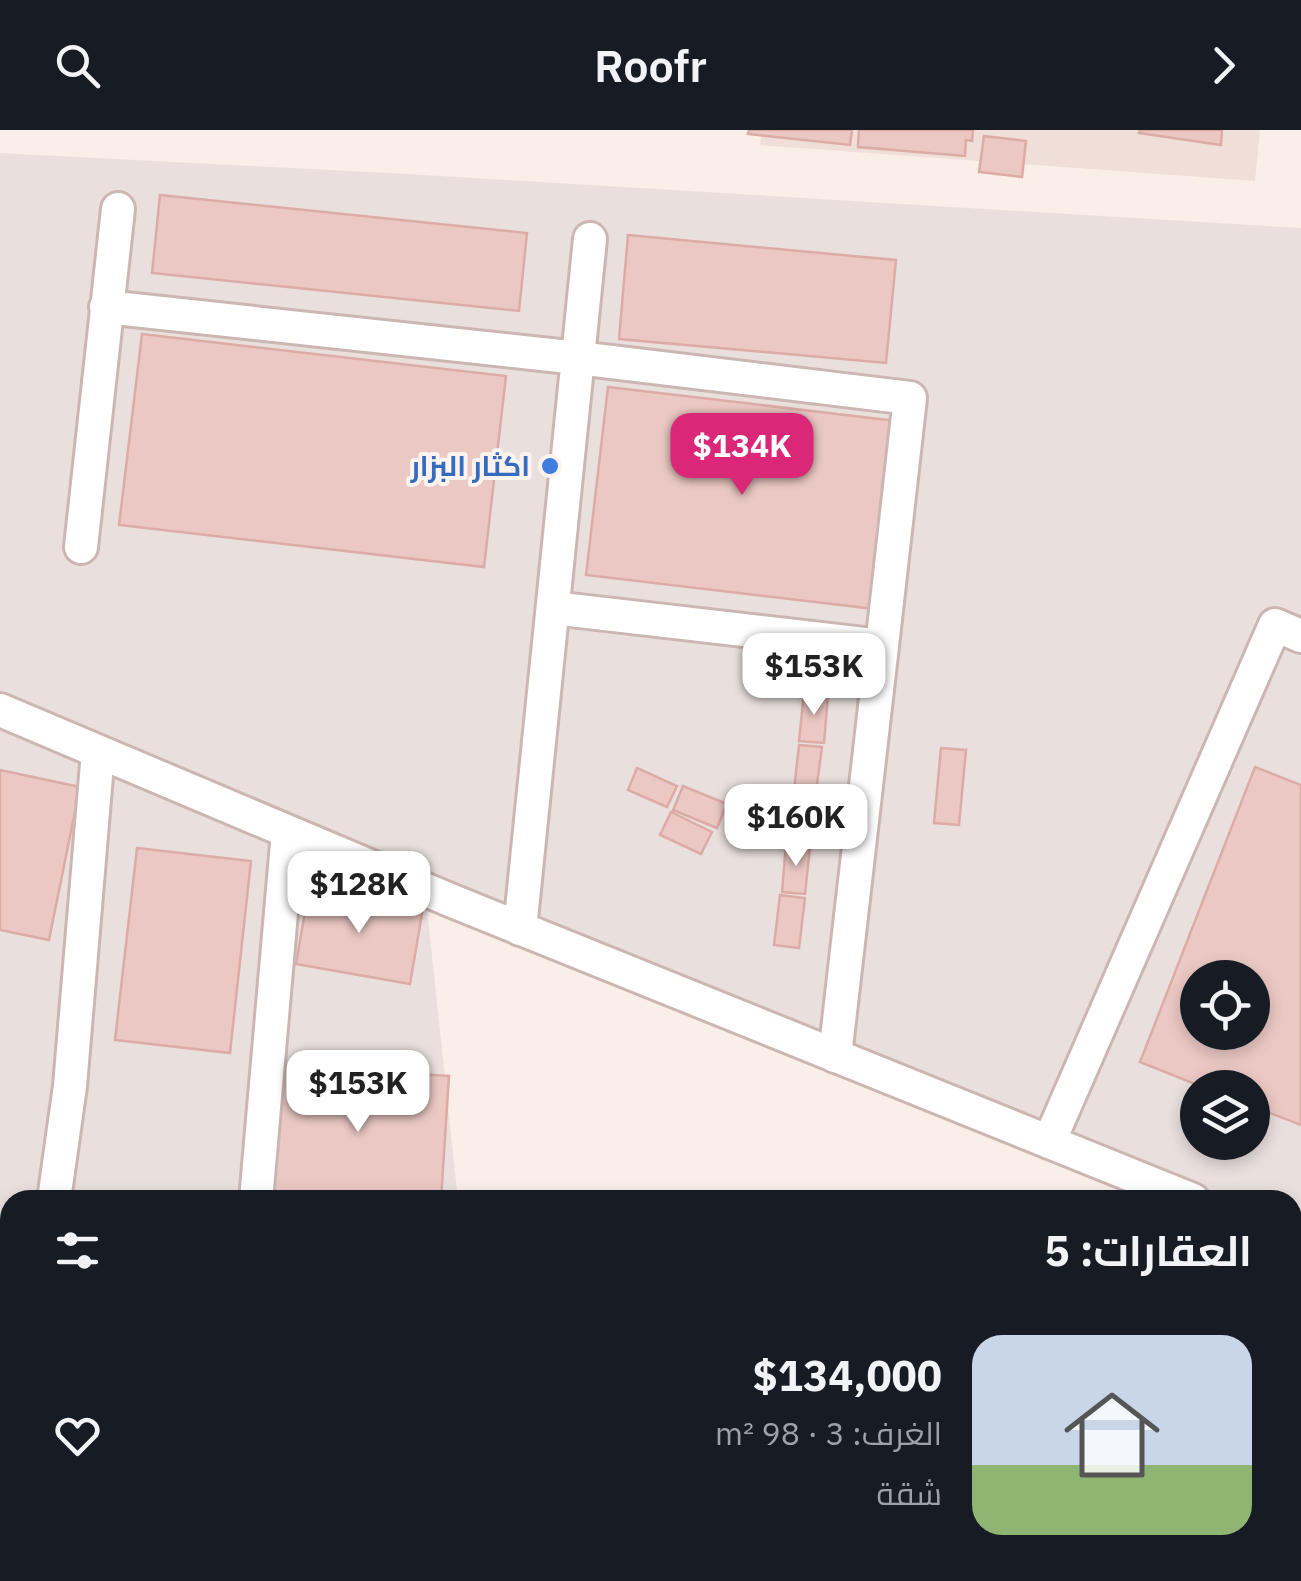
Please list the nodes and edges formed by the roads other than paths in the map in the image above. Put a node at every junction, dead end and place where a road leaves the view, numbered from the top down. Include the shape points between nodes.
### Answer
1 (118, 209) dead end
2 (590, 239) dead end
3 (106, 308) junction
4 (578, 358) junction
5 (82, 547) dead end
6 (553, 608) junction
7 (1301, 636) edge
8 (882, 646) junction
9 (0, 710) edge
10 (98, 752) junction
11 (288, 832) junction
12 (520, 929) junction
13 (835, 1056) junction
14 (1049, 1142) junction
15 (55, 1190) edge
16 (257, 1190) edge
17 (1167, 1190) edge

1 - 3 street
2 - 4 street
3 - 4 street
3 - 5 street
4 - 6 street
4 - 8 street via 910,398
6 - 8 street
6 - 12 street
7 - 14 street via 1276,625
8 - 13 street
9 - 10 street
10 - 11 street
10 - 15 street
11 - 12 street
11 - 16 street
12 - 13 street
13 - 14 street
14 - 17 street

